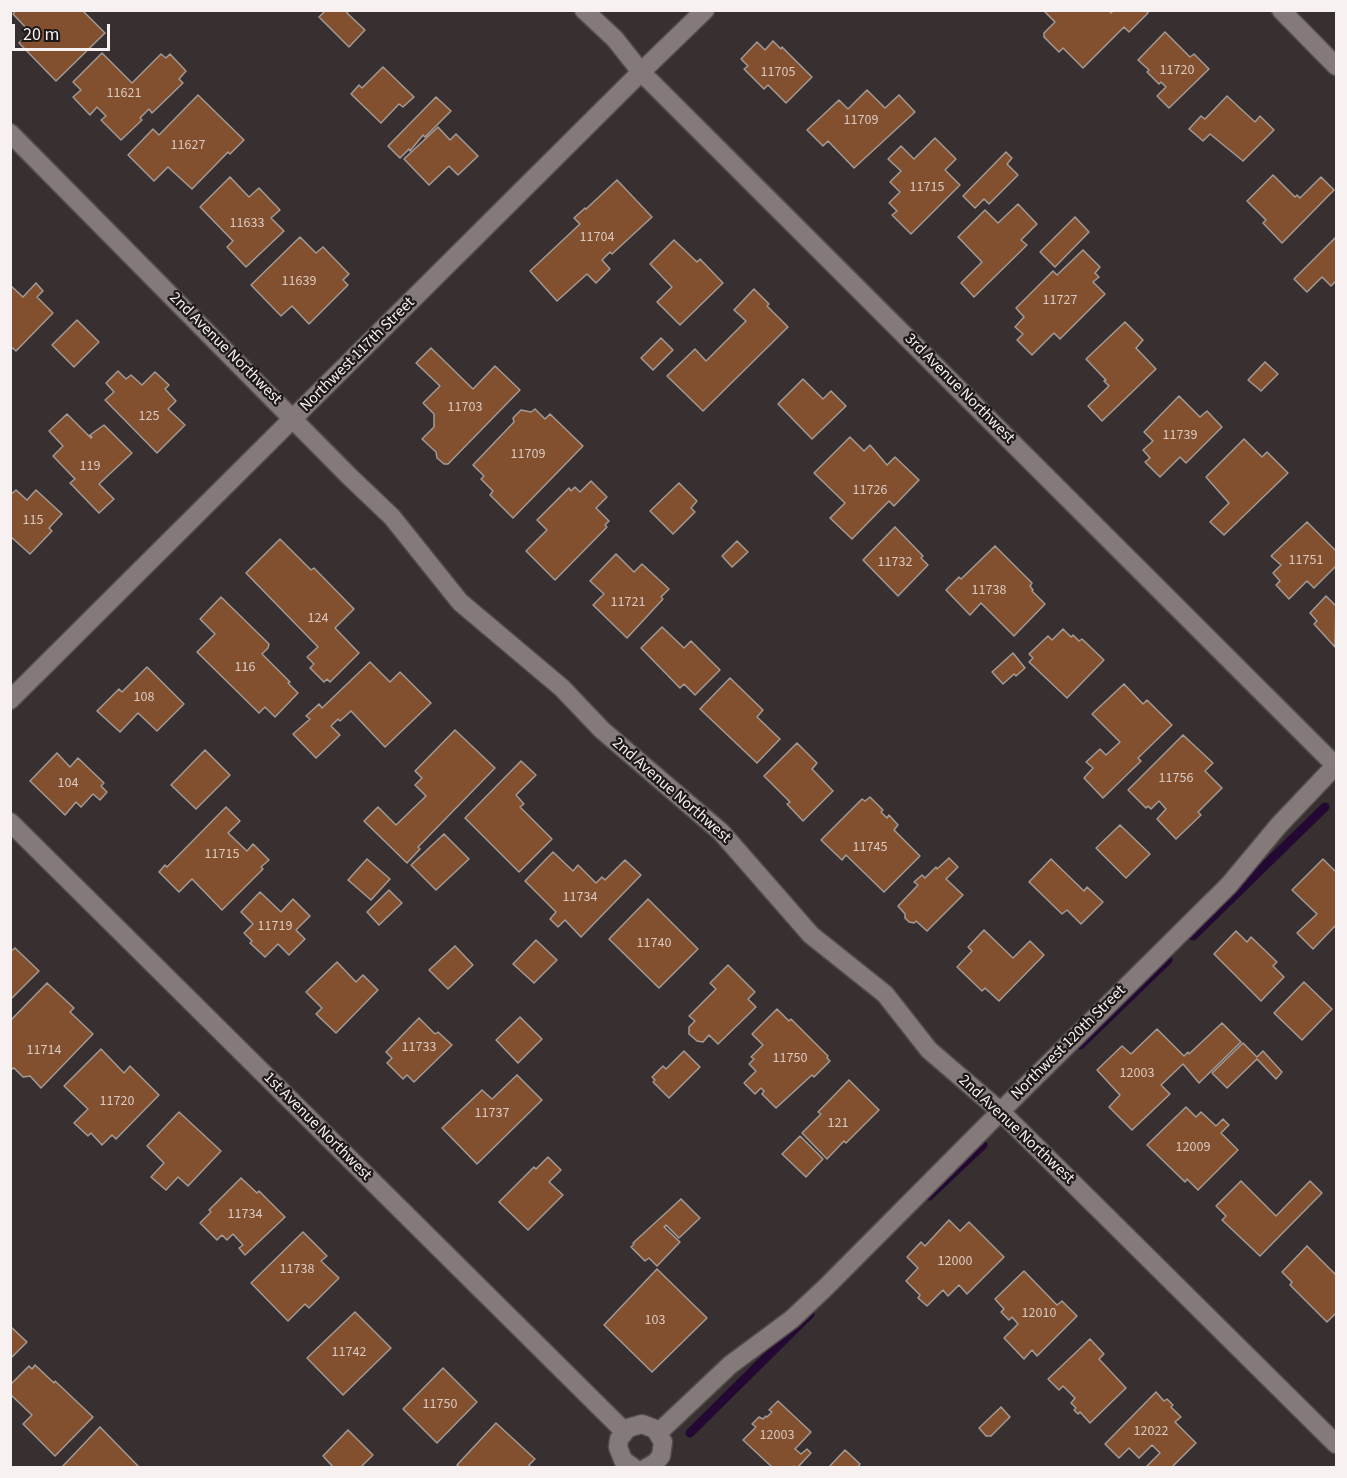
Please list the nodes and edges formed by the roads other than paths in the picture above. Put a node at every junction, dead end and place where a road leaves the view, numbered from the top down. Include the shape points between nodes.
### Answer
1 (584, 10) edge
2 (705, 10) edge
3 (1281, 10) edge
4 (1336, 66) edge
5 (641, 72) junction
6 (10, 133) edge
7 (294, 419) junction
8 (10, 700) edge
9 (1336, 765) edge
10 (10, 822) edge
11 (1000, 1112) junction
12 (624, 1431) junction
13 (658, 1432) junction
14 (1336, 1444) edge
15 (628, 1466) edge
16 (653, 1466) edge

1 - 5 street, 3rd Avenue Northwest via 615,39
2 - 5 street, Northwest 117th Street
3 - 4 street
5 - 7 street, Northwest 117th Street
5 - 9 street, 3rd Avenue Northwest
6 - 7 street, 2nd Avenue Northwest
7 - 8 street, Northwest 117th Street
7 - 11 street, 2nd Avenue Northwest via 392,518 460,602 721,832 811,935 885,994 928,1050
9 - 11 street, Northwest 120th Street via 1229,885
10 - 12 street, 1st Avenue Northwest
11 - 13 street, Northwest 120th Street via 818,1295 730,1365
11 - 14 street, 2nd Avenue Northwest
12 - 13 street via 642,1424
12 - 15 street via 618,1447
13 - 16 street via 663,1449

